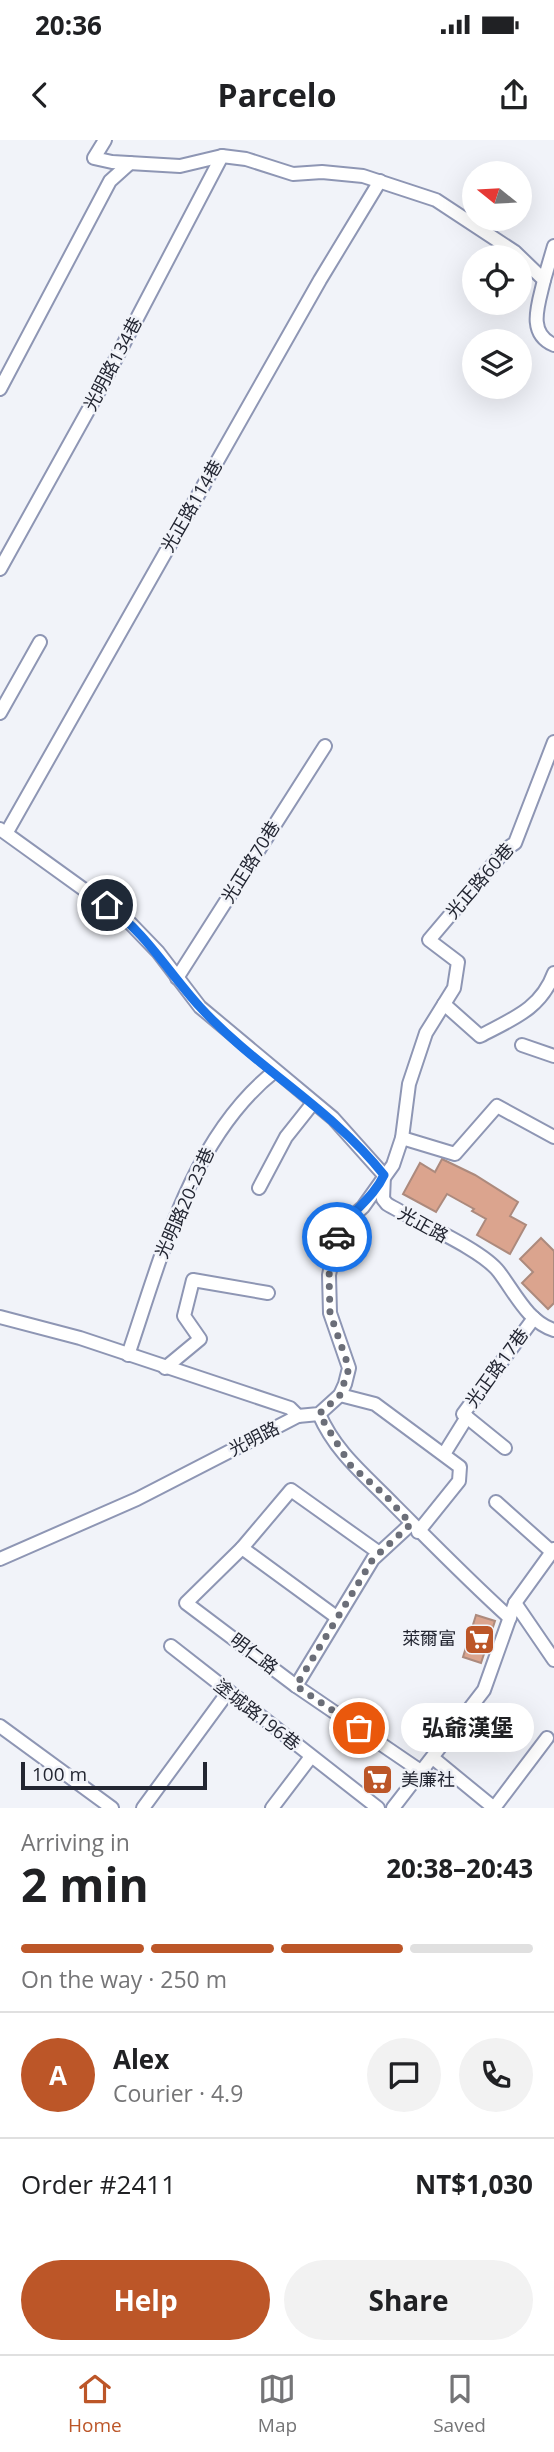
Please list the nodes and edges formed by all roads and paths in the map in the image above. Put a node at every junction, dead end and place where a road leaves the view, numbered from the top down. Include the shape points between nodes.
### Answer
1 (105, 140) edge
2 (222, 156) junction
3 (130, 163) junction
4 (380, 181) junction
5 (554, 246) edge
6 (544, 280) junction
7 (554, 345) edge
8 (0, 389) edge
9 (0, 569) edge
10 (40, 642) dead end
11 (0, 713) edge
12 (554, 742) edge
13 (325, 746) dead end
14 (3, 831) edge
15 (554, 973) edge
16 (177, 978) junction
17 (551, 991) edge
18 (444, 1003) junction
19 (522, 1045) dead end
20 (554, 1056) edge
21 (275, 1071) junction
22 (313, 1103) junction
23 (554, 1137) edge
24 (402, 1138) junction
25 (384, 1175) junction
26 (259, 1188) dead end
27 (268, 1293) dead end
28 (0, 1317) edge
29 (534, 1318) junction
30 (554, 1330) edge
31 (128, 1355) junction
32 (165, 1368) junction
33 (340, 1395) junction
34 (319, 1414) junction
35 (298, 1416) junction
36 (467, 1417) junction
37 (505, 1448) dead end
38 (444, 1454) junction
39 (496, 1502) dead end
40 (414, 1528) junction
41 (243, 1548) junction
42 (553, 1550) edge
43 (379, 1552) junction
44 (0, 1559) edge
45 (515, 1603) junction
46 (335, 1616) junction
47 (510, 1618) junction
48 (171, 1646) dead end
49 (554, 1660) edge
50 (296, 1686) junction
51 (228, 1692) junction
52 (0, 1726) edge
53 (547, 1738) dead end
54 (310, 1758) junction
55 (433, 1758) junction
56 (422, 1772) junction
57 (112, 1808) edge
58 (143, 1808) edge
59 (272, 1808) edge
60 (378, 1808) edge
61 (393, 1808) edge
62 (494, 1808) edge

1 - 3 street via 94,158
2 - 3 street via 180,166
2 - 4 street via 293,174 322,172
2 - 9 street, 光明路134巷
3 - 8 street via 110,181
4 - 6 street via 436,200 516,252
4 - 14 street, 光正路114巷
5 - 6 street
6 - 7 street via 536,327 539,335
10 - 11 street
12 - 18 street, 光正路60巷 via 515,843 429,940 458,962 453,988
13 - 16 street, 光正路70巷
14 - 16 street, 光正路 via 122,916
15 - 17 street
16 - 21 street, 光正路 via 200,1007
17 - 18 street via 533,1008 480,1036
18 - 24 street, 光正路60巷 via 426,1034 409,1084
19 - 20 street
21 - 22 street, 光正路
21 - 31 street, 光明路20-23巷 via 225,1120 203,1157 163,1250
22 - 25 street, 光正路
22 - 26 street via 286,1137
23 - 24 street via 497,1106 455,1154
24 - 25 street, 光正路60巷 via 393,1165
25 - 29 street, 光正路 via 387,1204 485,1258
25 - 33 street, 光正路60巷 via 340,1232 329,1275 330,1313 349,1368
27 - 32 street via 193,1280 184,1316 200,1339
28 - 31 street, 光明路
29 - 30 street, 光正路
29 - 36 street, 光正路17巷 via 463,1414
31 - 32 street, 光明路
32 - 35 street, 光明路 via 290,1408
33 - 34 street
33 - 38 street via 375,1404
34 - 35 street
34 - 40 street via 351,1466
35 - 44 street, 光明路 via 137,1499
36 - 37 street, 光正路17巷
36 - 38 street, 光正路17巷
38 - 40 street via 460,1467 459,1481
39 - 42 street
40 - 43 street
40 - 47 street
41 - 43 street via 291,1490
41 - 46 street
41 - 50 street, 明仁路 via 186,1603
42 - 45 street
43 - 46 street
45 - 47 street
45 - 49 street
46 - 50 street
47 - 55 street via 484,1690
48 - 51 street, 塗城路196巷
50 - 56 street, 明仁路
51 - 54 street, 塗城路196巷
51 - 58 street
52 - 57 street
53 - 62 street
54 - 59 street
54 - 60 street, 塗城路196巷
55 - 56 street
55 - 62 street
56 - 61 street

